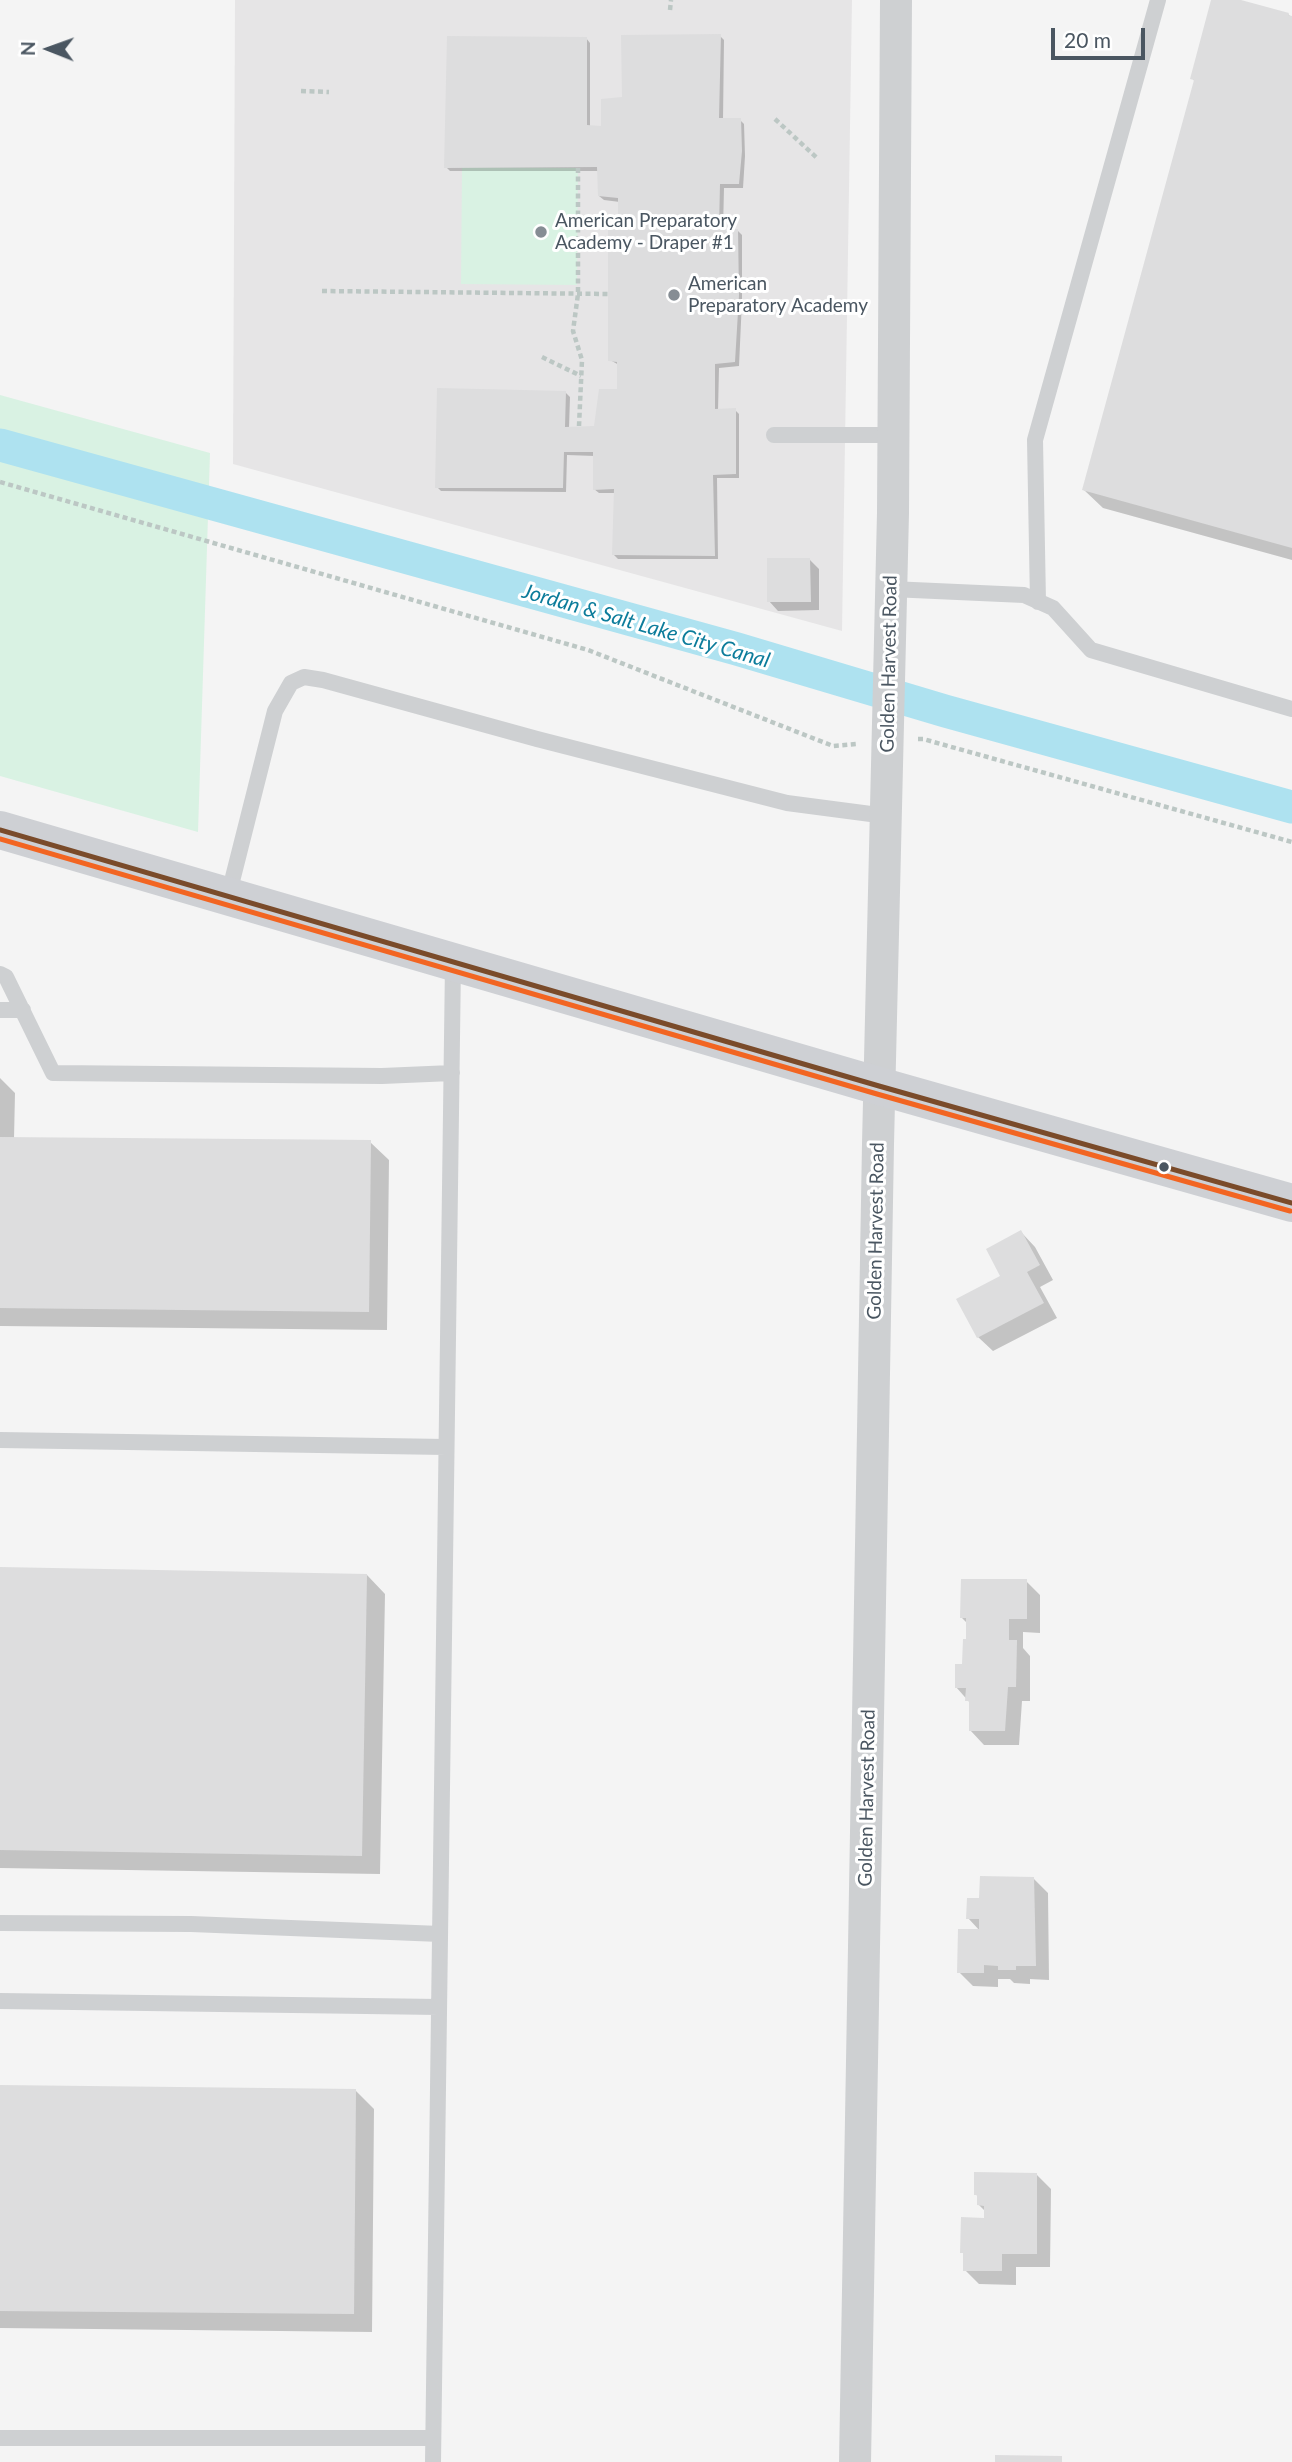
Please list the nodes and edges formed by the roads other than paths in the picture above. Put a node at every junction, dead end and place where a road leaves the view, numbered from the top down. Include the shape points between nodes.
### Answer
1 (896, 0) edge
2 (1158, 0) edge
3 (774, 435) dead end
4 (894, 435) junction
5 (891, 589) junction
6 (1038, 602) junction
7 (1292, 709) edge
8 (886, 816) junction
9 (0, 830) edge
10 (228, 897) junction
11 (453, 962) junction
12 (0, 974) edge
13 (0, 1010) edge
14 (23, 1010) junction
15 (452, 1073) junction
16 (880, 1086) junction
17 (1292, 1203) edge
18 (0, 1440) edge
19 (446, 1447) junction
20 (0, 1923) edge
21 (440, 1934) junction
22 (0, 2001) edge
23 (439, 2007) junction
24 (0, 2438) edge
25 (433, 2438) junction
26 (433, 2462) edge
27 (855, 2462) edge

1 - 4 street, Golden Harvest Road
2 - 6 lane via 1035,440
3 - 4 lane
4 - 5 street, Golden Harvest Road
5 - 6 lane via 1024,595
5 - 8 street, Golden Harvest Road
6 - 7 lane via 1053,608 1091,650
8 - 10 lane via 787,803 304,677 291,683 275,711
8 - 16 street, Golden Harvest Road
9 - 10 main road
10 - 11 main road
11 - 15 lane
11 - 16 main road
12 - 14 lane
13 - 14 lane
14 - 15 lane via 53,1073
15 - 19 lane
16 - 17 main road
16 - 27 street, Golden Harvest Road
18 - 19 lane
19 - 21 lane
20 - 21 lane via 191,1924
21 - 23 lane
22 - 23 lane
23 - 25 lane
24 - 25 lane
25 - 26 lane

